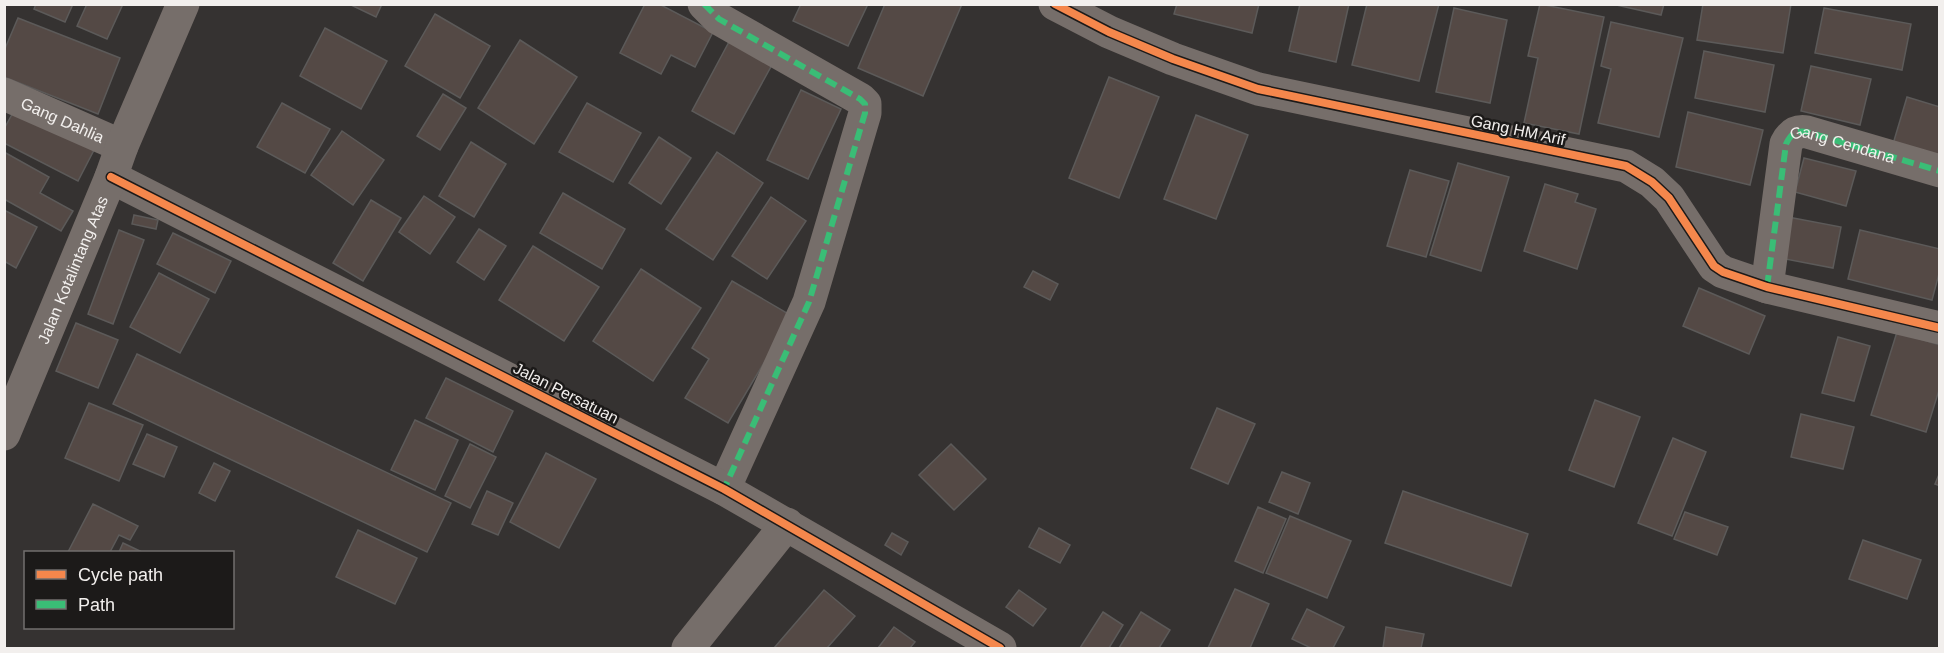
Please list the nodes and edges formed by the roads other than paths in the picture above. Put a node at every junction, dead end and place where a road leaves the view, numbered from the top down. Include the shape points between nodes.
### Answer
1 (183, 4) edge
2 (1055, 4) edge
3 (712, 12) edge
4 (4, 94) edge
5 (122, 146) junction
6 (1940, 171) edge
7 (111, 177) junction
8 (1767, 287) junction
9 (1940, 328) edge
10 (4, 434) edge
11 (724, 489) junction
12 (786, 524) junction
13 (688, 648) edge
14 (1000, 648) edge

1 - 5 street, Jalan Kotalintang Atas
2 - 8 street, Gang HM Arif via 1152,50 1258,88 1626,166 1669,198 1714,266
3 - 11 street via 865,104 809,302
4 - 5 street, Gang Dahlia
5 - 7 street, Jalan Kotalintang Atas
6 - 8 street, Gang Cendana via 1807,132 1794,133 1786,144
7 - 10 street, Jalan Kotalintang Atas
7 - 11 street, Jalan Persatuan
8 - 9 street, Gang HM Arif
11 - 12 street, Jalan Persatuan
12 - 13 street
12 - 14 street, Jalan Persatuan

